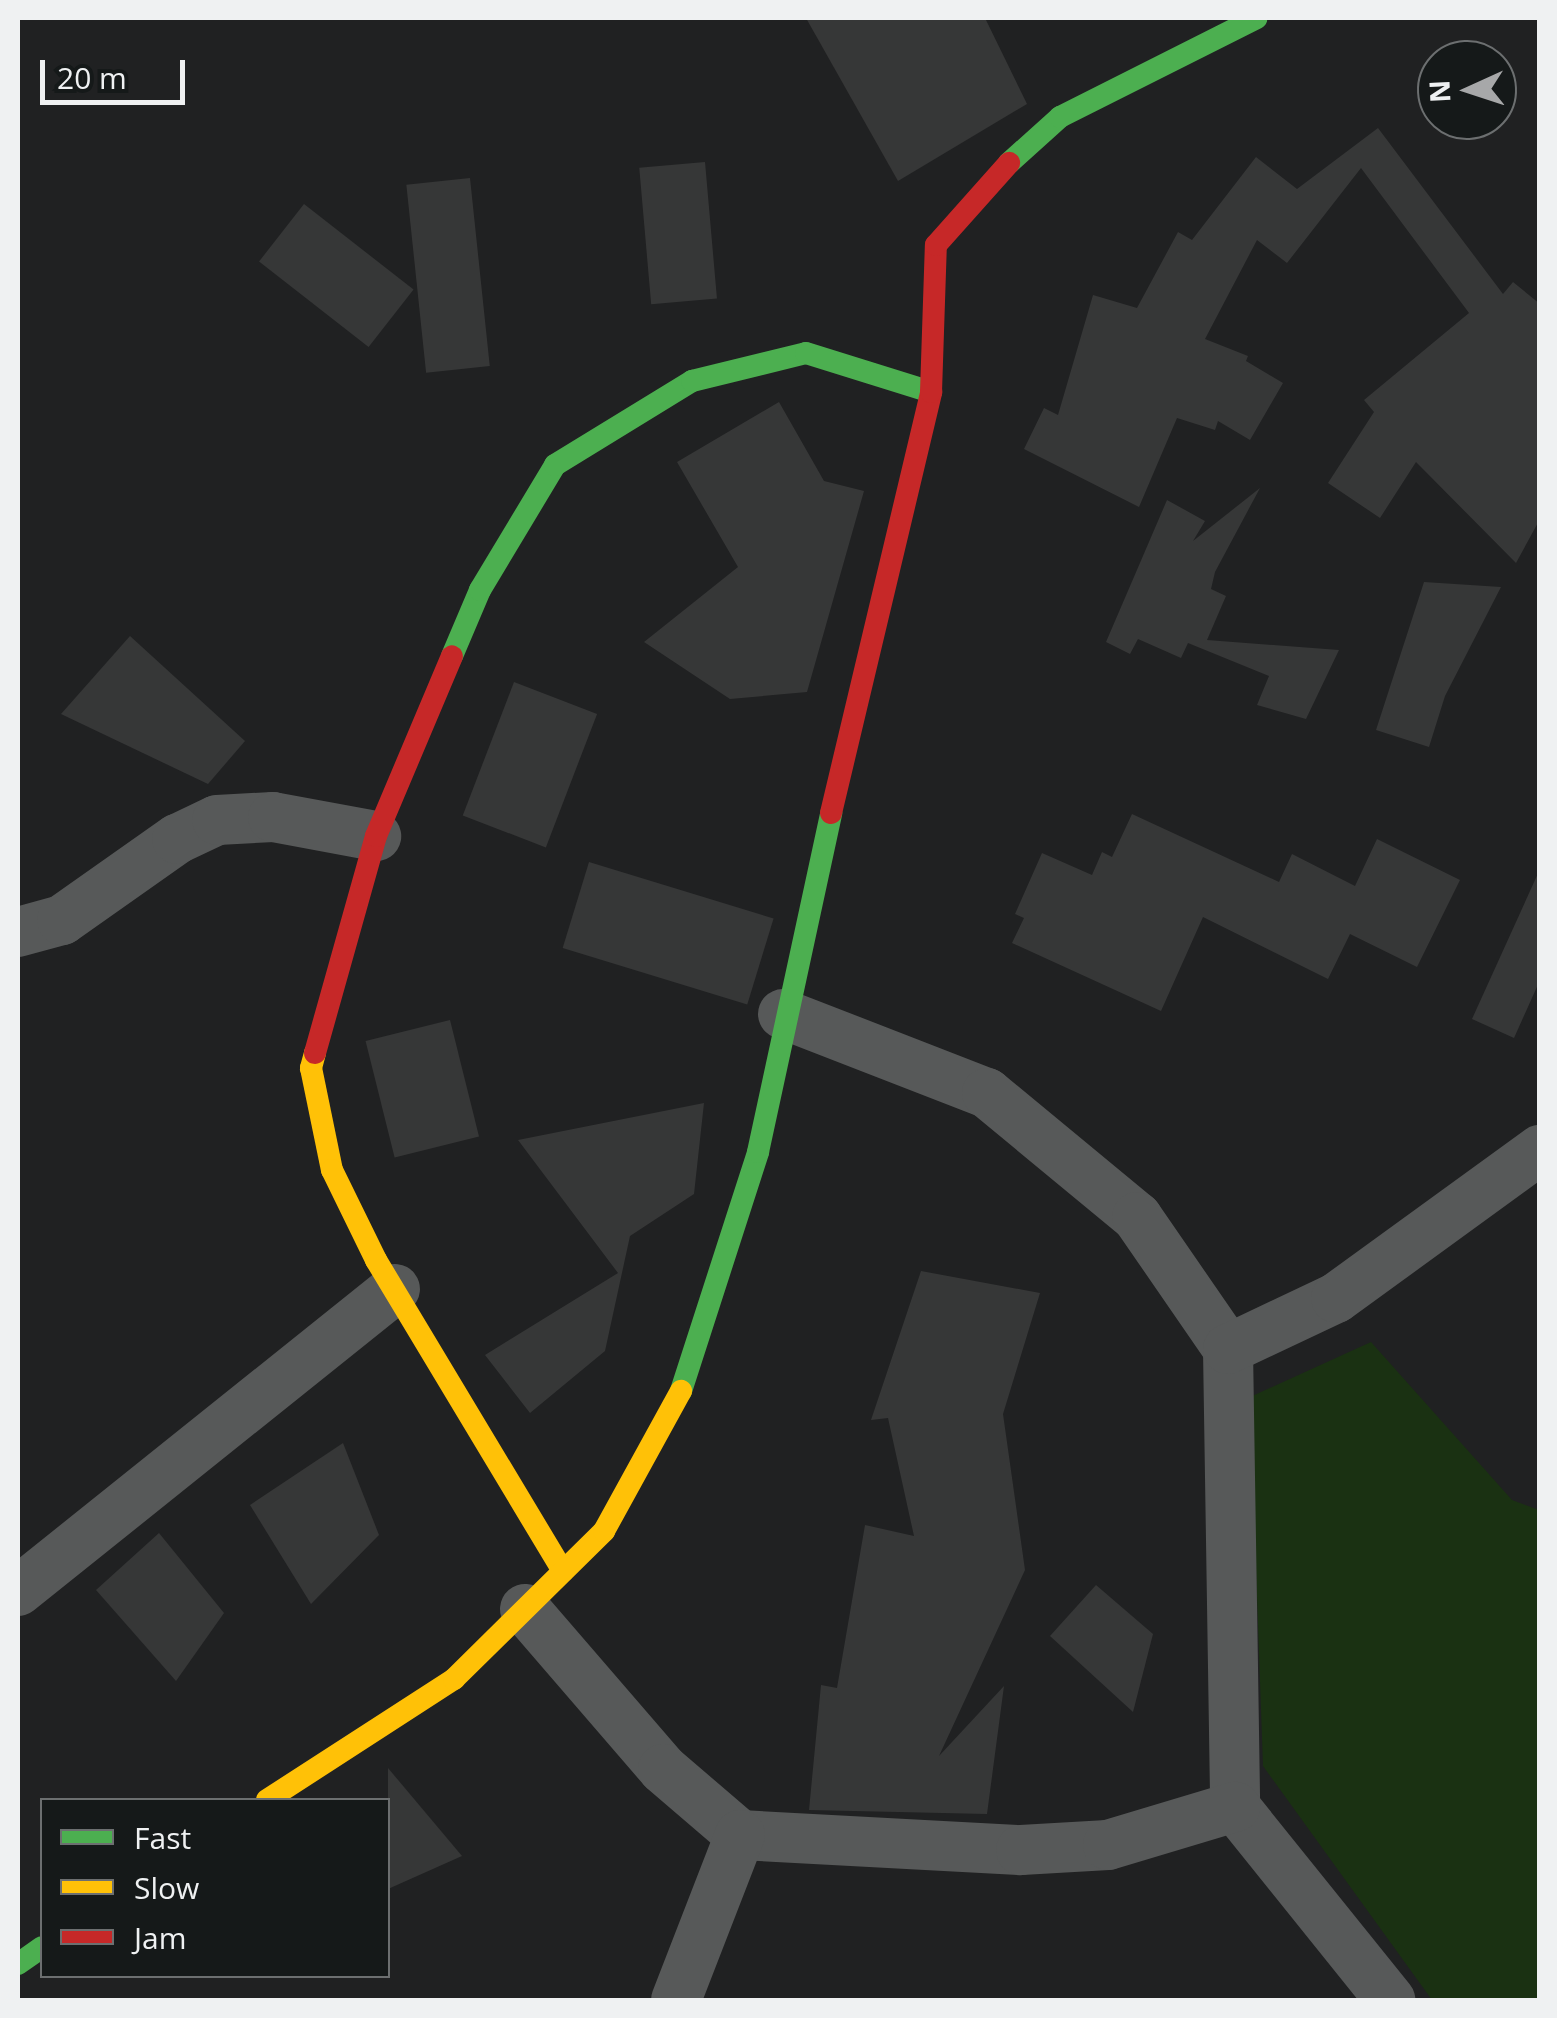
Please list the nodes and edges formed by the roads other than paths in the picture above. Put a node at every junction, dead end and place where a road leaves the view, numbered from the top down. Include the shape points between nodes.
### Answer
1 (1257, 18) edge
2 (930, 392) junction
3 (376, 836) junction
4 (18, 932) edge
5 (782, 1014) junction
6 (1540, 1150) edge
7 (394, 1289) junction
8 (1228, 1349) junction
9 (563, 1571) junction
10 (18, 1591) edge
11 (524, 1609) junction
12 (271, 1798) edge
13 (1235, 1807) junction
14 (740, 1835) junction
15 (40, 1948) edge
16 (18, 1964) edge
17 (676, 2000) edge
18 (1390, 2000) edge

1 - 2 street via 1060,117 987,182 936,246
2 - 3 street via 806,353 692,381 556,465 480,590
2 - 5 street
3 - 4 street via 273,817 216,820 62,920
3 - 7 street via 311,1068 332,1170
5 - 8 street via 987,1093 1137,1217
5 - 9 street via 758,1152 678,1400 604,1531
6 - 8 street via 1336,1298
7 - 9 street
7 - 10 street
8 - 13 street
9 - 11 street
11 - 12 street via 454,1679
11 - 14 street via 663,1768
13 - 14 street via 1108,1845 1022,1850
13 - 18 street
14 - 17 street
15 - 16 street

